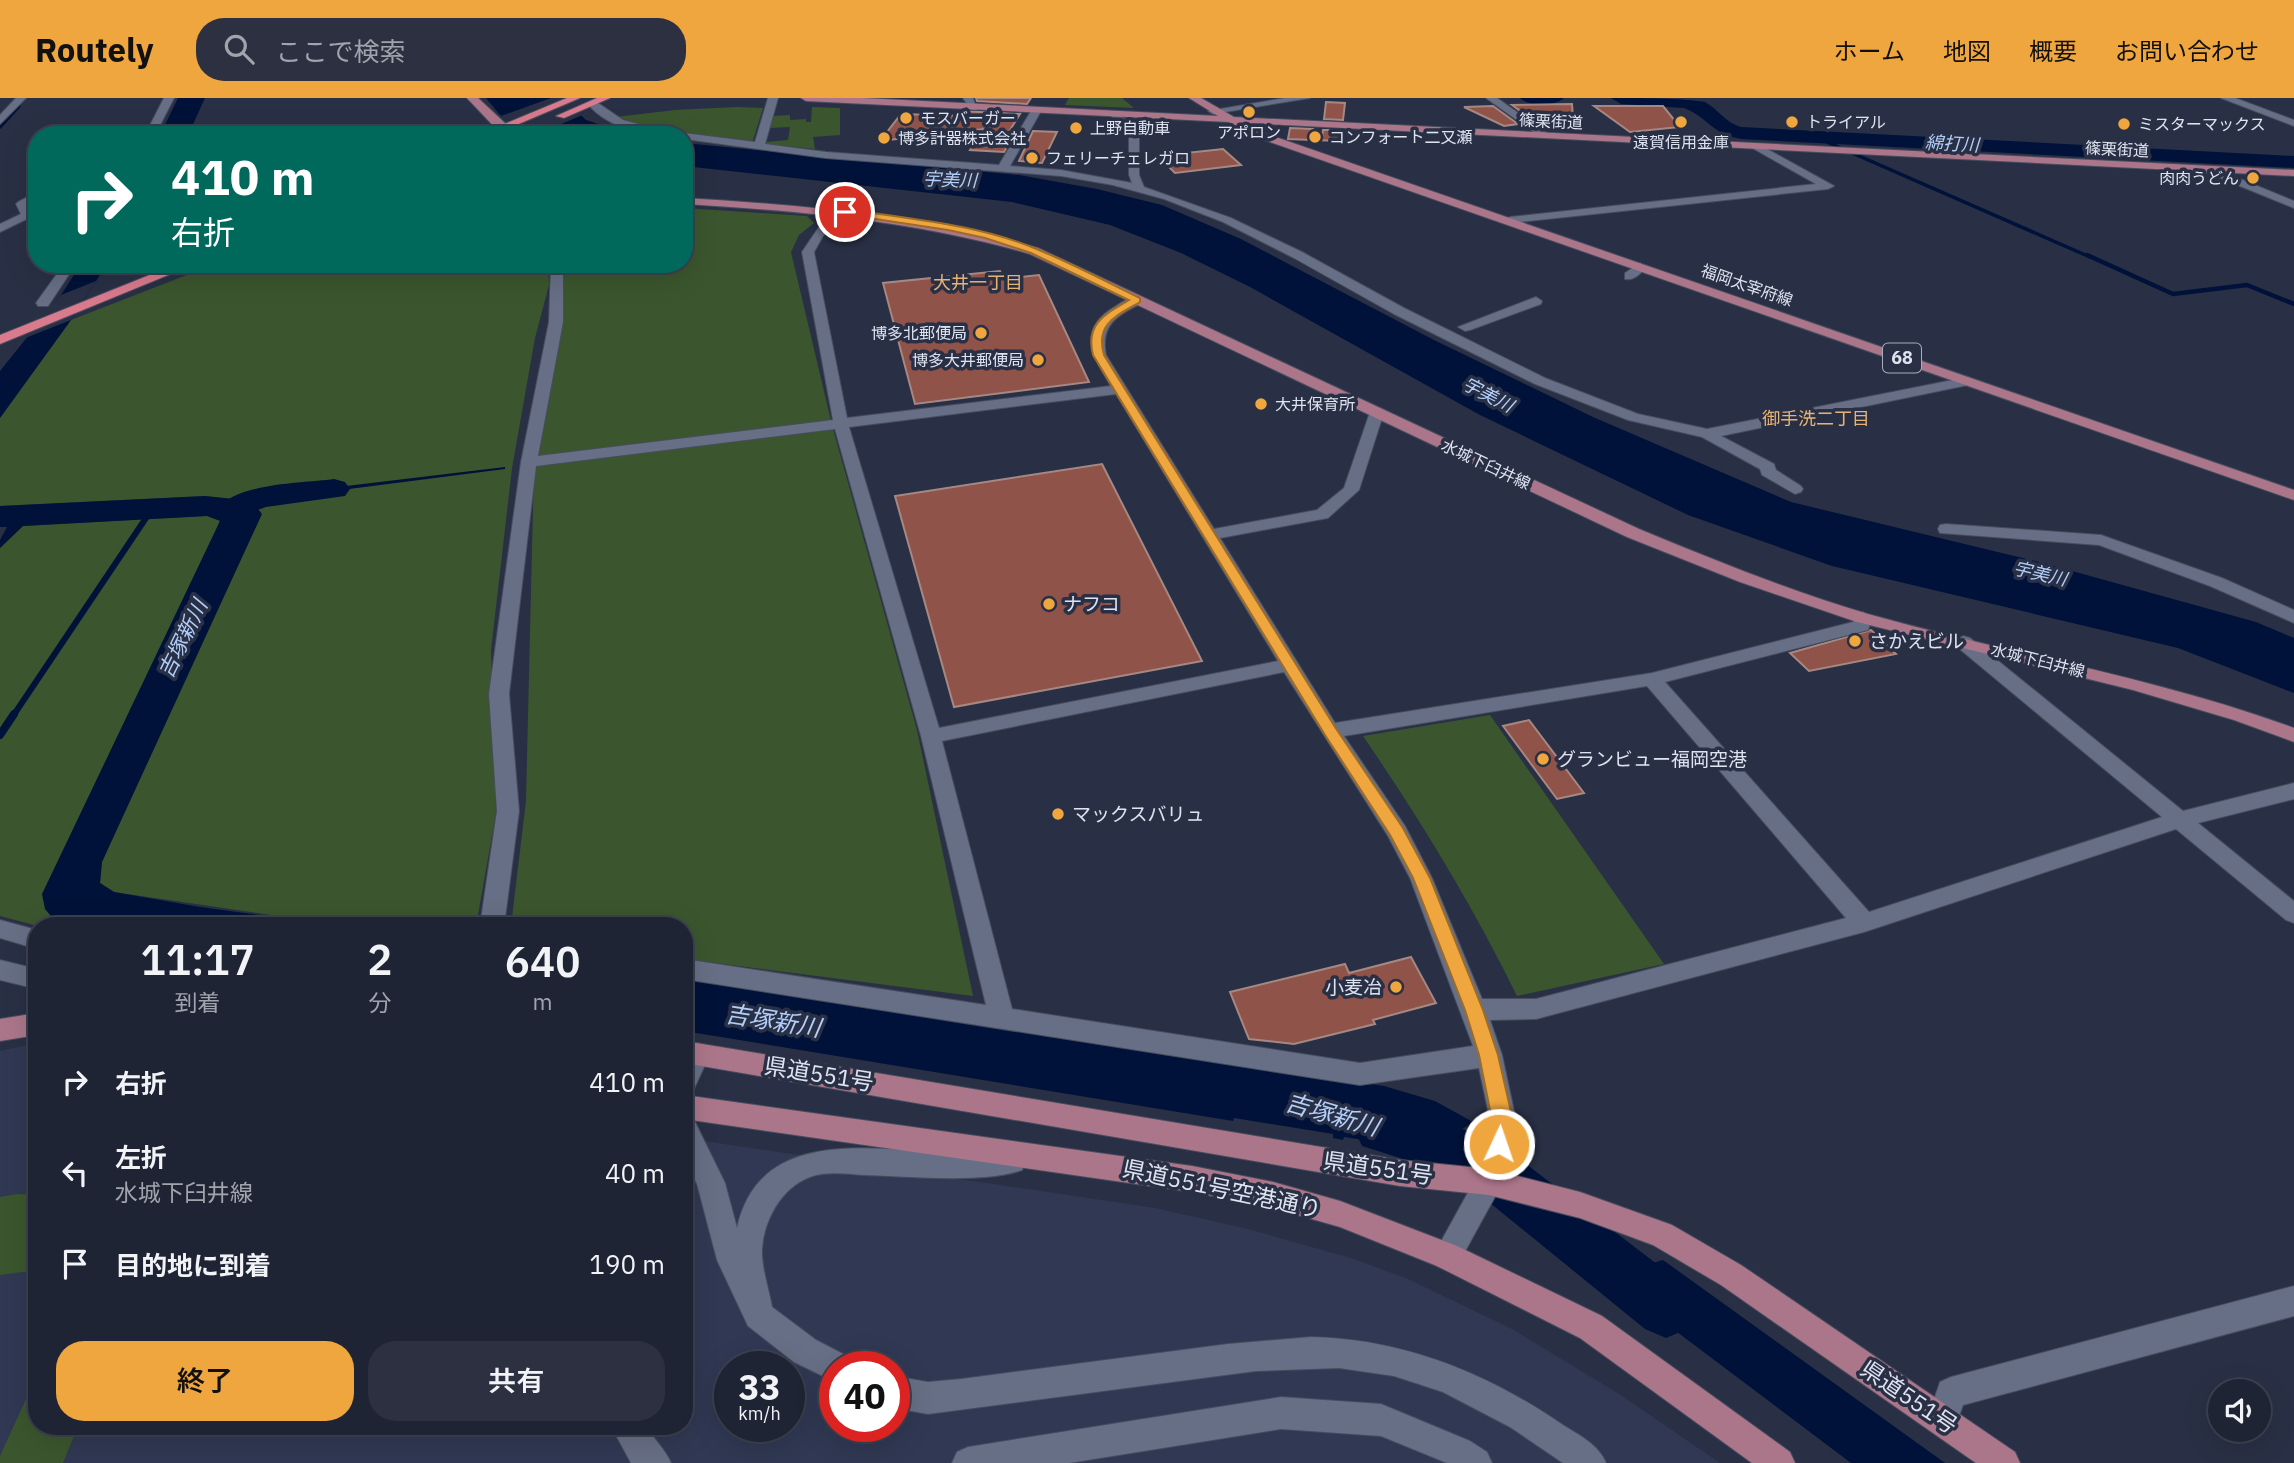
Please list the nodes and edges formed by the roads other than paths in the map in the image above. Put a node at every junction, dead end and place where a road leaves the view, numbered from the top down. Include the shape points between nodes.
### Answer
1 (21, 98) edge
2 (169, 98) edge
3 (472, 98) edge
4 (605, 98) edge
5 (773, 98) edge
6 (806, 98) edge
7 (1194, 98) edge
8 (1305, 98) edge
9 (1491, 98) edge
10 (2225, 98) edge
11 (576, 102) edge
12 (592, 103) junction
13 (971, 103) edge
14 (1036, 111) junction
15 (1213, 111) junction
16 (1115, 115) junction
17 (0, 121) edge
18 (1232, 121) junction
19 (2291, 121) edge
20 (1286, 124) junction
21 (155, 126) edge
22 (506, 126) edge
23 (520, 126) edge
24 (520, 126) edge
25 (634, 126) edge
26 (1546, 136) junction
27 (693, 137) edge
28 (1273, 139) junction
29 (759, 146) junction
30 (1758, 147) junction
31 (1003, 168) junction
32 (2207, 169) junction
33 (2294, 173) edge
34 (1139, 189) junction
35 (28, 200) edge
36 (693, 202) edge
37 (2294, 205) edge
38 (845, 212) junction
39 (1510, 220) junction
40 (0, 228) edge
41 (64, 273) edge
42 (136, 273) edge
43 (166, 273) edge
44 (556, 273) edge
45 (1137, 300) junction
46 (1536, 301) dead end
47 (39, 308) junction
48 (1394, 308) junction
49 (0, 327) edge
50 (1465, 327) junction
51 (0, 340) edge
52 (1503, 363) junction
53 (1969, 381) junction
54 (1119, 389) junction
55 (1377, 412) junction
56 (841, 424) junction
57 (1707, 434) junction
58 (528, 462) junction
59 (1795, 489) dead end
60 (2294, 495) edge
61 (1946, 529) dead end
62 (1209, 535) junction
63 (2294, 617) edge
64 (1863, 618) junction
65 (1963, 642) junction
66 (1289, 665) junction
67 (1651, 679) junction
68 (1330, 731) junction
69 (2294, 735) edge
70 (931, 736) junction
71 (2294, 791) edge
72 (2178, 820) junction
73 (2294, 914) edge
74 (493, 917) edge
75 (1864, 923) junction
76 (0, 929) edge
77 (28, 937) edge
78 (0, 970) edge
79 (693, 970) edge
80 (28, 977) edge
81 (1474, 1010) junction
82 (1002, 1017) junction
83 (28, 1025) edge
84 (0, 1030) edge
85 (693, 1053) edge
86 (1489, 1055) junction
87 (693, 1108) edge
88 (693, 1146) edge
89 (1056, 1157) junction
90 (1489, 1182) junction
91 (1447, 1256) junction
92 (2294, 1301) edge
93 (759, 1315) junction
94 (819, 1358) edge
95 (910, 1395) edge
96 (1943, 1420) junction
97 (633, 1435) edge
98 (655, 1463) edge
99 (968, 1463) edge
100 (1476, 1463) edge
101 (1590, 1463) edge
102 (1779, 1463) edge
103 (2004, 1463) edge

1 - 17 street
2 - 21 street
3 - 22 main road
4 - 12 highway
5 - 29 street
6 - 13 main road, 篠栗街道
7 - 15 main road, 福岡太宰府線 / 68
8 - 15 street
9 - 26 street
10 - 19 street
11 - 12 highway
11 - 23 highway
11 - 24 highway
12 - 25 street via 600,113
13 - 14 main road, 篠栗街道
14 - 16 main road, 篠栗街道
14 - 31 street
15 - 18 main road, 福岡太宰府線 / 68
16 - 18 main road, 篠栗街道
16 - 34 street via 1134,133 1133,175
18 - 20 main road, 篠栗街道
18 - 28 main road, 福岡太宰府線 / 68
20 - 26 main road, 篠栗街道
20 - 28 main road via 1268,131
26 - 30 main road, 篠栗街道
27 - 29 street
28 - 39 main road, 福岡太宰府線 / 68
29 - 31 street
30 - 32 main road, 篠栗街道
30 - 39 street via 1828,186
31 - 34 street via 1061,173
32 - 33 main road, 篠栗街道
32 - 37 street
34 - 48 street via 1227,220
35 - 40 street via 22,204 27,215
36 - 38 main road, 水城下臼井線
38 - 45 main road, 水城下臼井線 via 987,236 1043,255
38 - 56 street via 822,229 808,252
39 - 53 main road, 福岡太宰府線 / 68 via 1635,271
41 - 47 street
42 - 47 highway
43 - 51 highway
44 - 58 street via 556,322
45 - 54 street via 1110,315 1094,340
45 - 55 main road, 水城下臼井線
46 - 50 street
47 - 49 highway
48 - 50 street
48 - 52 street
50 - 52 street
52 - 57 street via 1633,417
53 - 57 street
53 - 60 main road, 福岡太宰府線 / 68
54 - 56 street
54 - 62 street
55 - 62 street via 1350,490 1333,506 1322,514
55 - 64 main road, 水城下臼井線 via 1633,533 1720,569
56 - 58 street
56 - 70 street
57 - 59 street via 1768,467 1768,472
58 - 74 street via 499,694 508,811
61 - 63 street via 2101,540 2216,582
62 - 66 street
64 - 65 main road, 水城下臼井線
64 - 67 street via 1861,626
65 - 69 main road, 水城下臼井線 via 2117,680
65 - 72 street
66 - 68 street
66 - 70 street
67 - 68 street
67 - 75 street
68 - 81 street via 1409,855
70 - 82 street
71 - 72 street
72 - 73 street
72 - 75 street
75 - 81 street via 1536,1009
76 - 77 street
78 - 80 street
79 - 82 street
81 - 86 street
82 - 86 street via 1360,1074
83 - 84 main road
85 - 90 main road, 県道551号 via 1400,1173
86 - 90 street via 1504,1125
87 - 89 main road, 県道551号空港通り
88 - 93 street via 711,1183 732,1260
89 - 91 main road, 県道551号空港通り via 1273,1195 1340,1214
89 - 93 street via 954,1165 828,1161 802,1166 772,1188 754,1216 747,1251
90 - 91 street
90 - 96 main road, 県道551号 via 1580,1205 1662,1235 1731,1276
91 - 102 main road, 県道551号空港通り via 1591,1327
92 - 96 street via 1951,1393
93 - 94 street
95 - 101 street via 928,1398 1277,1353 1349,1352 1395,1361 1466,1385 1529,1419
96 - 103 main road, 県道551号
97 - 98 street
99 - 100 street via 1281,1413 1381,1420

